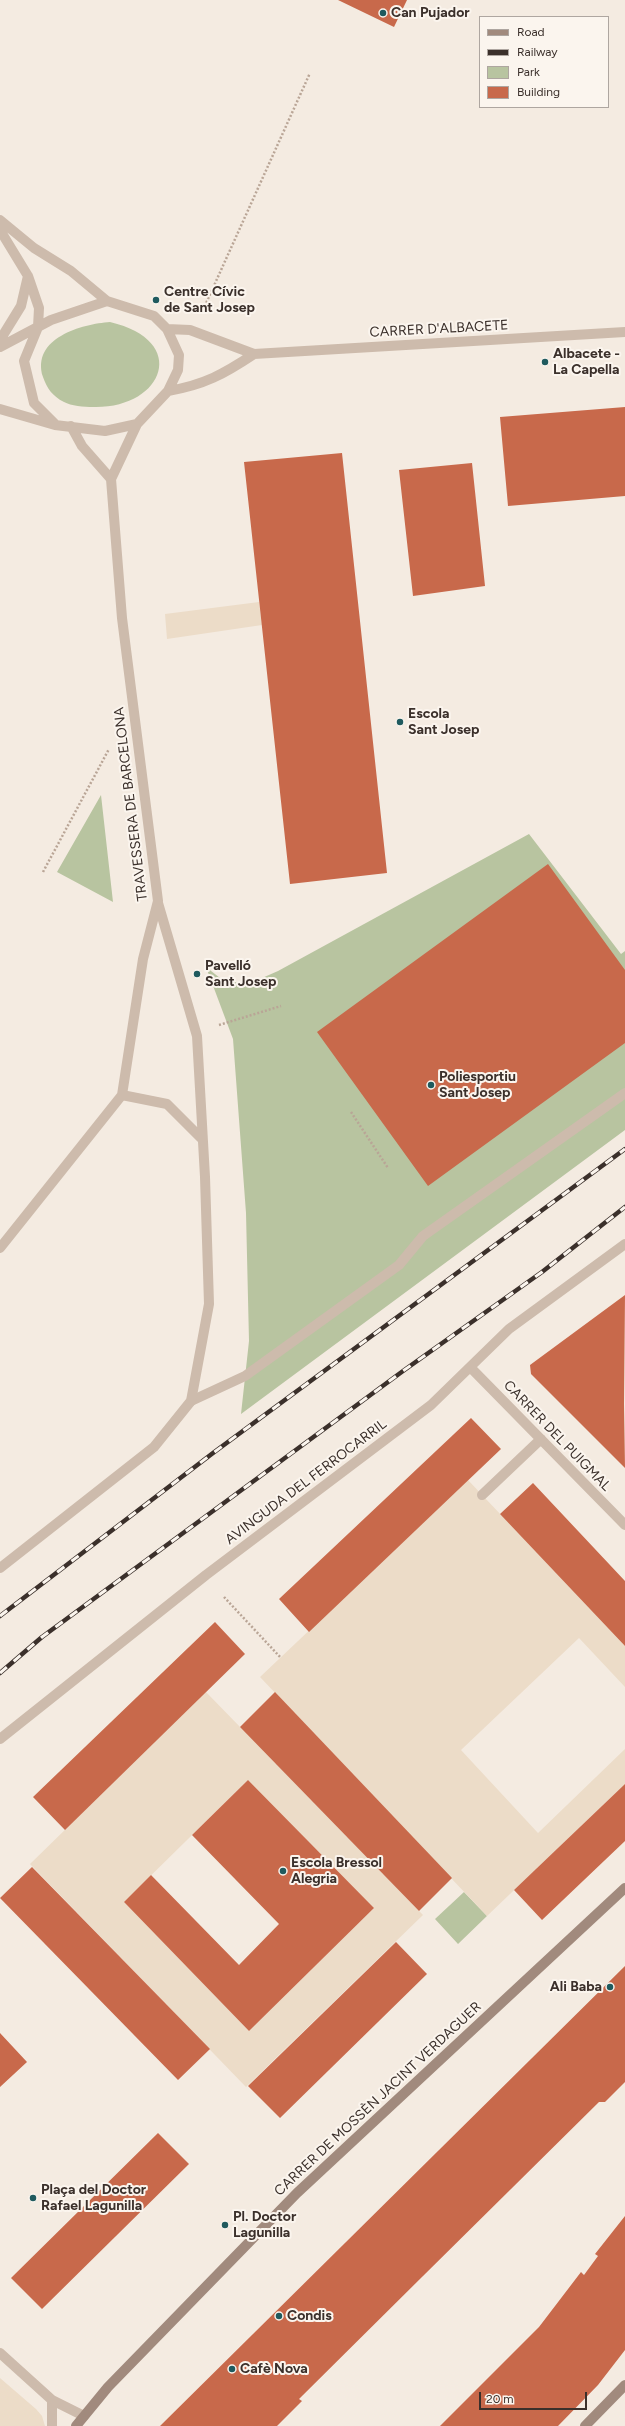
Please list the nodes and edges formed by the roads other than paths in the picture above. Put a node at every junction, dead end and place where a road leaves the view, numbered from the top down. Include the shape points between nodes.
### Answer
1 (0, 220) edge
2 (0, 230) edge
3 (28, 276) junction
4 (107, 301) junction
5 (38, 327) junction
6 (167, 329) junction
7 (625, 332) edge
8 (0, 340) edge
9 (0, 347) edge
10 (254, 354) junction
11 (168, 391) junction
12 (0, 409) edge
13 (55, 424) junction
14 (137, 424) junction
15 (71, 426) junction
16 (111, 479) junction
17 (158, 902) junction
18 (625, 1093) edge
19 (122, 1095) junction
20 (201, 1138) junction
21 (625, 1244) edge
22 (0, 1248) edge
23 (470, 1367) junction
24 (191, 1401) junction
25 (541, 1440) junction
26 (482, 1495) dead end
27 (625, 1525) edge
28 (0, 1568) edge
29 (0, 1739) edge
30 (625, 1888) edge
31 (0, 2353) edge
32 (625, 2385) edge
33 (52, 2400) junction
34 (84, 2416) junction
35 (52, 2426) edge
36 (76, 2426) edge
37 (585, 2426) edge

1 - 4 street via 34,248 71,271
2 - 3 street
3 - 5 street via 39,308
3 - 8 street via 21,306
4 - 5 street
4 - 6 street via 154,316
5 - 9 street
5 - 13 street via 24,361 34,403
6 - 10 street, CARRER D'ALBACETE via 190,330
6 - 11 street via 179,355 178,370
7 - 10 street, CARRER D'ALBACETE
10 - 11 street, CARRER D'ALBACETE via 196,386
11 - 14 street
12 - 13 street
13 - 15 street
14 - 15 street via 105,431
14 - 16 street, TRAVESSERA DE BARCELONA
15 - 16 street via 82,446
16 - 17 street, TRAVESSERA DE BARCELONA via 122,618
17 - 19 street, TRAVESSERA DE BARCELONA via 143,959
17 - 20 street via 197,1036
18 - 24 street via 423,1236 399,1265 245,1376
19 - 20 street via 167,1104
19 - 22 street, TRAVESSERA DE BARCELONA
20 - 24 street via 205,1177 209,1304
21 - 23 street, AVINGUDA DEL FERROCARRIL via 509,1329
23 - 25 street, CARRER DEL PUIGMAL
23 - 29 street, AVINGUDA DEL FERROCARRIL via 431,1405 206,1575
24 - 28 street via 154,1447
25 - 26 street
25 - 27 street, CARRER DEL PUIGMAL
30 - 34 street, CARRER DE MOSSÈN JACINT VERDAGUER via 297,2193 108,2387
31 - 33 street
32 - 37 street
33 - 34 street
33 - 35 street
34 - 36 street, CARRER DE MOSSÈN JACINT VERDAGUER

